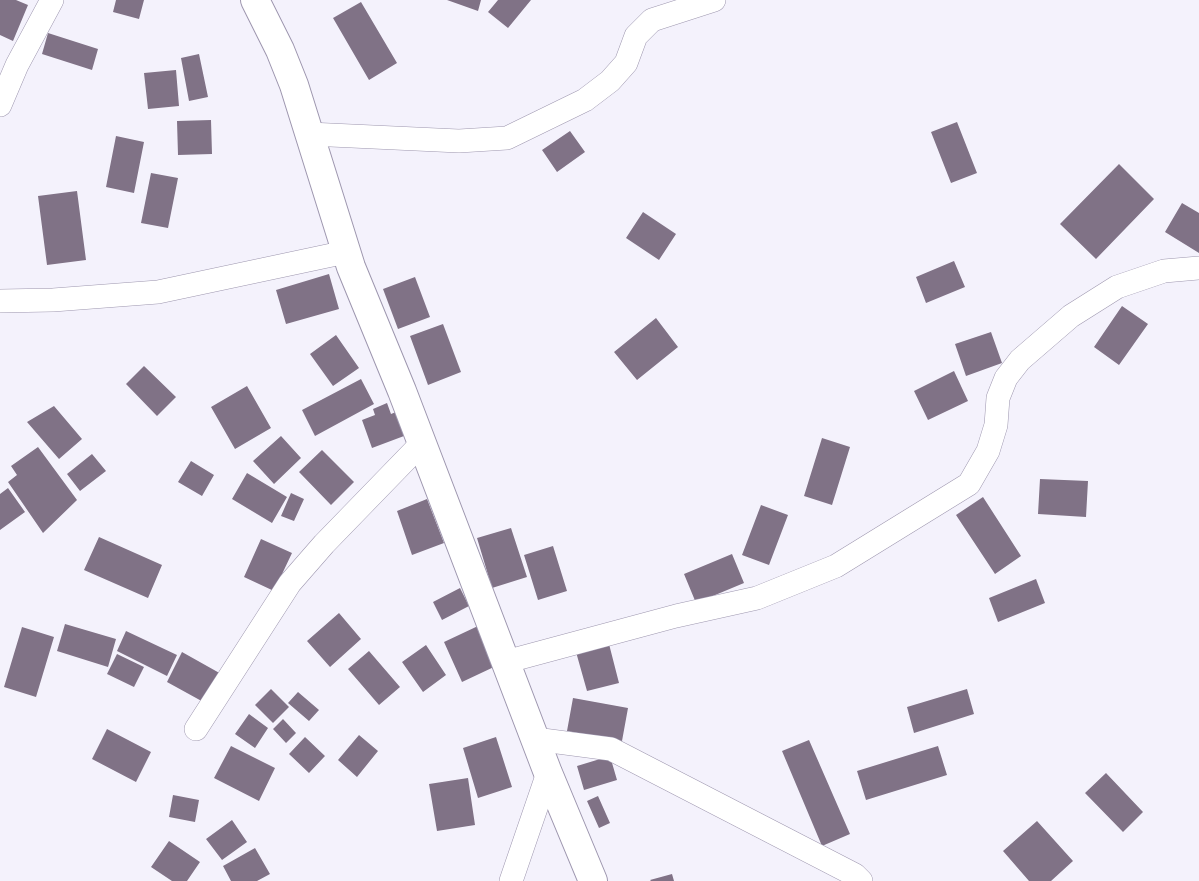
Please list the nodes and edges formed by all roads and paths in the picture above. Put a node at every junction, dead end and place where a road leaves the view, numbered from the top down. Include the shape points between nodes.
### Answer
1 (52, 0) edge
2 (255, 0) edge
3 (714, 0) edge
4 (0, 105) edge
5 (309, 134) junction
6 (346, 252) junction
7 (1199, 268) edge
8 (0, 300) edge
9 (421, 444) junction
10 (505, 662) junction
11 (196, 729) dead end
12 (535, 739) junction
13 (548, 773) junction
14 (511, 881) edge
15 (593, 881) edge
16 (860, 881) edge

1 - 4 street
2 - 5 street via 280,50
3 - 5 street via 652,20 636,36 626,63 610,82 585,100 507,138 459,141
5 - 6 street
6 - 8 street via 158,292
6 - 9 street
7 - 10 street via 1164,271 1117,286 1071,316 1006,378 988,451 969,484 836,566 757,598
9 - 10 street
9 - 11 street via 290,583
10 - 12 street
12 - 13 street
12 - 16 street via 611,749
13 - 14 street
13 - 15 street

